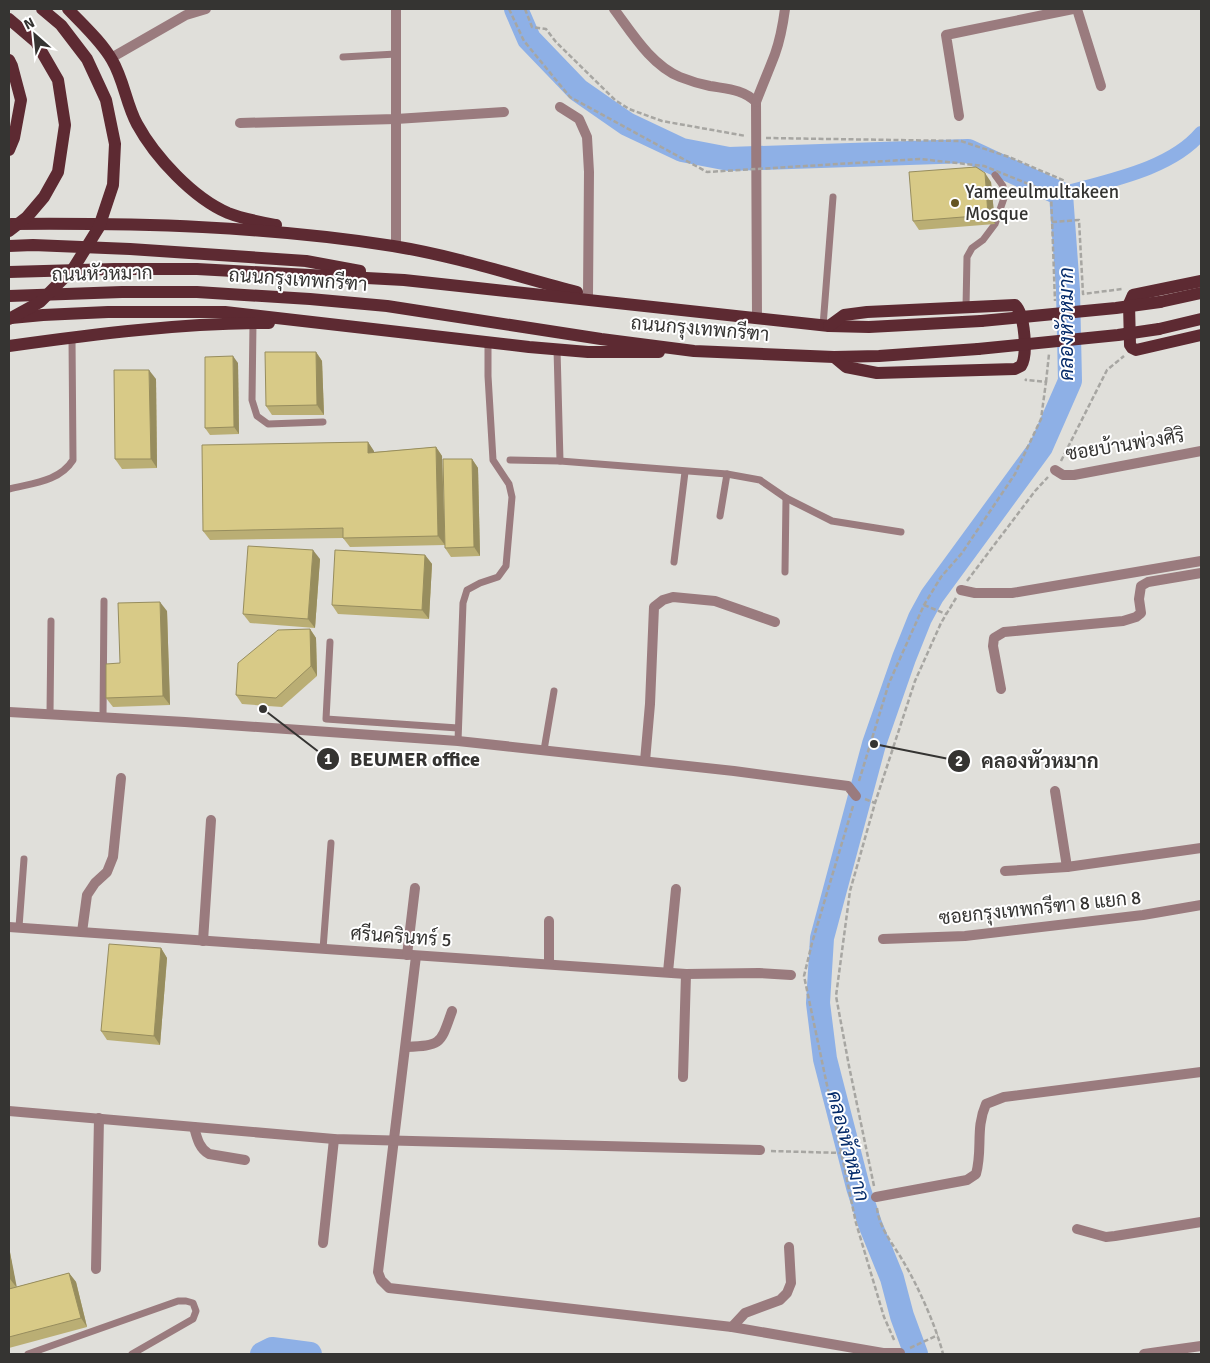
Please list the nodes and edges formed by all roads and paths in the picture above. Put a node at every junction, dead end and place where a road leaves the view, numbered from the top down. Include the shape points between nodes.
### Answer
1 (42, 9) edge
2 (68, 9) edge
3 (206, 9) edge
4 (396, 9) edge
5 (509, 9) edge
6 (525, 9) edge
7 (614, 9) edge
8 (785, 9) edge
9 (1075, 9) edge
10 (186, 12) edge
11 (9, 19) edge
12 (396, 54) junction
13 (343, 57) dead end
14 (111, 58) junction
15 (9, 60) edge
16 (1101, 86) dead end
17 (756, 102) junction
18 (560, 107) dead end
19 (504, 112) dead end
20 (959, 116) dead end
21 (396, 119) junction
22 (240, 123) dead end
23 (752, 137) dead end
24 (759, 138) dead end
25 (9, 150) edge
26 (995, 174) dead end
27 (1065, 181) dead end
28 (833, 197) dead end
29 (1052, 222) junction
30 (9, 224) edge
31 (9, 231) edge
32 (344, 239) junction
33 (9, 246) edge
34 (396, 246) junction
35 (197, 269) joint
36 (9, 272) edge
37 (404, 280) junction
38 (1201, 281) edge
39 (197, 292) joint
40 (1201, 293) edge
41 (588, 294) junction
42 (1133, 295) junction
43 (9, 296) edge
44 (1055, 301) dead end
45 (618, 303) junction
46 (966, 307) junction
47 (757, 318) junction
48 (9, 319) edge
49 (1201, 319) edge
50 (253, 323) junction
51 (314, 323) junction
52 (826, 326) junction
53 (1201, 335) edge
54 (72, 338) junction
55 (488, 342) junction
56 (9, 346) edge
57 (1050, 346) dead end
58 (1132, 348) junction
59 (557, 349) junction
60 (694, 350) junction
61 (834, 357) junction
62 (1015, 369) junction
63 (1046, 382) junction
64 (323, 422) dead end
65 (1201, 451) edge
66 (510, 460) dead end
67 (560, 461) junction
68 (1055, 470) junction
69 (685, 472) junction
70 (727, 474) junction
71 (9, 489) edge
72 (786, 498) junction
73 (720, 516) dead end
74 (901, 532) dead end
75 (1201, 561) edge
76 (674, 562) dead end
77 (785, 572) dead end
78 (1201, 574) edge
79 (961, 590) junction
80 (104, 601) dead end
81 (924, 605) junction
82 (946, 614) junction
83 (51, 620) dead end
84 (775, 622) dead end
85 (330, 642) dead end
86 (1002, 689) dead end
87 (554, 691) dead end
88 (9, 712) edge
89 (50, 714) junction
90 (102, 717) junction
91 (458, 728) junction
92 (458, 741) junction
93 (544, 750) junction
94 (645, 761) junction
95 (121, 778) dead end
96 (1055, 791) dead end
97 (856, 796) junction
98 (211, 820) dead end
99 (331, 843) dead end
100 (1201, 848) edge
101 (24, 859) dead end
102 (1067, 867) junction
103 (1005, 871) dead end
104 (415, 888) dead end
105 (676, 889) dead end
106 (1201, 905) edge
107 (549, 920) dead end
108 (14, 927) edge
109 (82, 932) junction
110 (883, 939) dead end
111 (203, 941) junction
112 (323, 949) junction
113 (412, 955) junction
114 (549, 964) junction
115 (668, 972) junction
116 (686, 974) junction
117 (790, 976) dead end
118 (452, 1011) dead end
119 (406, 1046) junction
120 (1201, 1072) edge
121 (683, 1077) dead end
122 (9, 1111) edge
123 (99, 1118) junction
124 (194, 1127) junction
125 (334, 1139) junction
126 (395, 1139) junction
127 (760, 1150) joint
128 (842, 1153) junction
129 (246, 1160) dead end
130 (876, 1197) junction
131 (1201, 1222) edge
132 (1077, 1228) dead end
133 (323, 1243) dead end
134 (789, 1247) dead end
135 (96, 1269) dead end
136 (732, 1327) junction
137 (936, 1336) junction
138 (1201, 1346) edge
139 (903, 1352) junction
140 (28, 1354) edge
141 (132, 1354) edge
142 (942, 1354) edge
143 (1144, 1354) edge

1 - 48 main road, bridge via 61,25 87,59 106,100 114,144 113,185 99,227 73,269 40,302
2 - 14 main road
3 - 10 street
4 - 12 street
5 - 29 path, bridge via 524,41 570,97 707,172 920,159 984,166 1051,193
6 - 23 path via 534,29 546,29 615,100 629,109 662,121
7 - 17 street via 659,64 679,76 749,95
8 - 17 street via 782,32
9 - 16 street
9 - 20 street via 946,35
10 - 14 street
11 - 31 main road, bridge via 36,42 58,80 65,125 58,172 44,197 27,217
12 - 13 lane
12 - 21 street
14 - 32 main road via 137,124 166,165 192,191 228,213
15 - 25 main road via 21,100
17 - 47 street
18 - 41 street via 579,119 587,137 590,172
19 - 21 street
21 - 22 street
21 - 34 street
24 - 27 path via 961,141
26 - 46 lane via 1003,186 1004,198 995,224 967,257
28 - 52 lane
29 - 42 path via 1079,220 1083,294 1125,289
29 - 44 path, bridge
30 - 32 main road, bridge via 227,228
32 - 34 main road
33 - 37 main road via 120,249 306,261
34 - 41 main road
35 - 36 main road, ถนนหัวหมาก
35 - 37 main road, ถนนกรุงเทพกรีฑา
37 - 45 main road, ถนนกรุงเทพกรีฑา
38 - 42 main road
39 - 43 main road, ถนนหัวหมาก
39 - 60 main road, ถนนกรุงเทพกรีฑา via 387,306
40 - 52 main road, ถนนกรุงเทพกรีฑา, bridge via 1160,302 981,321
41 - 45 main road
42 - 58 main road via 1129,304
45 - 47 main road, ถนนกรุงเทพกรีฑา
46 - 52 main road via 866,312 844,316
46 - 62 main road via 1015,305 1019,308 1025,358
47 - 52 main road, ถนนกรุงเทพกรีฑา
48 - 51 main road via 180,311 264,315
49 - 61 main road, ถนนกรุงเทพกรีฑา, bridge via 1118,335 978,349
50 - 51 main road
50 - 54 main road via 194,325
50 - 64 lane via 252,400 257,416 268,424
51 - 55 main road
53 - 58 main road via 1136,350
54 - 56 main road
54 - 71 lane via 73,460 57,477
55 - 59 main road
55 - 91 lane via 493,460 509,484 512,497 506,566 498,577 468,590 463,603
57 - 63 path, bridge
58 - 68 path via 1107,370
59 - 60 main road via 637,353
59 - 67 lane
60 - 61 main road, ถนนกรุงเทพกรีฑา
61 - 62 main road via 846,367 877,373
62 - 63 path via 1026,380
63 - 81 path via 1040,419 1015,474
65 - 68 street, ซอยบ้านพ่วงศิริ via 1074,475 1063,475
66 - 67 lane
67 - 69 lane
68 - 79 path via 1035,491
69 - 70 lane
69 - 76 lane
70 - 72 lane via 760,480
70 - 73 lane
72 - 74 lane via 832,521
72 - 77 lane
75 - 79 street via 1012,593
78 - 86 street via 1148,582 1141,586 1140,613 1123,621 1004,632 994,638 993,646
79 - 82 path
80 - 90 lane
81 - 82 path
81 - 97 path via 889,683
82 - 130 path via 915,681 860,853 850,891 836,996
83 - 89 lane
84 - 94 street via 716,601 673,597 654,607
85 - 91 lane via 326,719
87 - 93 lane
88 - 89 street
89 - 90 street
90 - 92 street
91 - 92 lane
92 - 93 street
93 - 94 street
94 - 97 street via 848,786
95 - 109 street via 113,857 107,872 87,894
96 - 102 street
97 - 128 path via 804,976
98 - 111 street
99 - 112 lane
100 - 102 street
101 - 108 lane
102 - 103 street
104 - 113 street
105 - 115 street
106 - 110 street, ซอยกรุงเทพกรีฑา 8 แยก 8 via 965,936
107 - 114 street
108 - 109 street, ศรีนครินทร์ 5
109 - 111 street, ศรีนครินทร์ 5
111 - 112 street, ศรีนครินทร์ 5
112 - 113 street, ศรีนครินทร์ 5
113 - 114 street, ศรีนครินทร์ 5
113 - 119 street
114 - 115 street, ศรีนครินทร์ 5
115 - 116 street, ศรีนครินทร์ 5
116 - 117 street, ศรีนครินทร์ 5
116 - 121 street
118 - 119 street via 440,1040 432,1045
119 - 126 street
120 - 130 street via 1004,1097 986,1104 980,1117 980,1162 976,1174 967,1180
122 - 123 street
123 - 124 street
123 - 135 street
124 - 125 street
124 - 129 street via 204,1151
125 - 126 street
125 - 133 street
126 - 127 street
126 - 136 street via 378,1272 389,1288
127 - 128 path
128 - 139 path via 856,1224 884,1317
130 - 137 path via 881,1225 903,1262
131 - 132 street via 1106,1237
134 - 136 street via 791,1283 787,1293 780,1300 745,1312
136 - 139 street via 883,1353
137 - 139 path
137 - 142 path
138 - 143 street
140 - 141 lane via 178,1301 186,1300 193,1304 196,1311 193,1319

